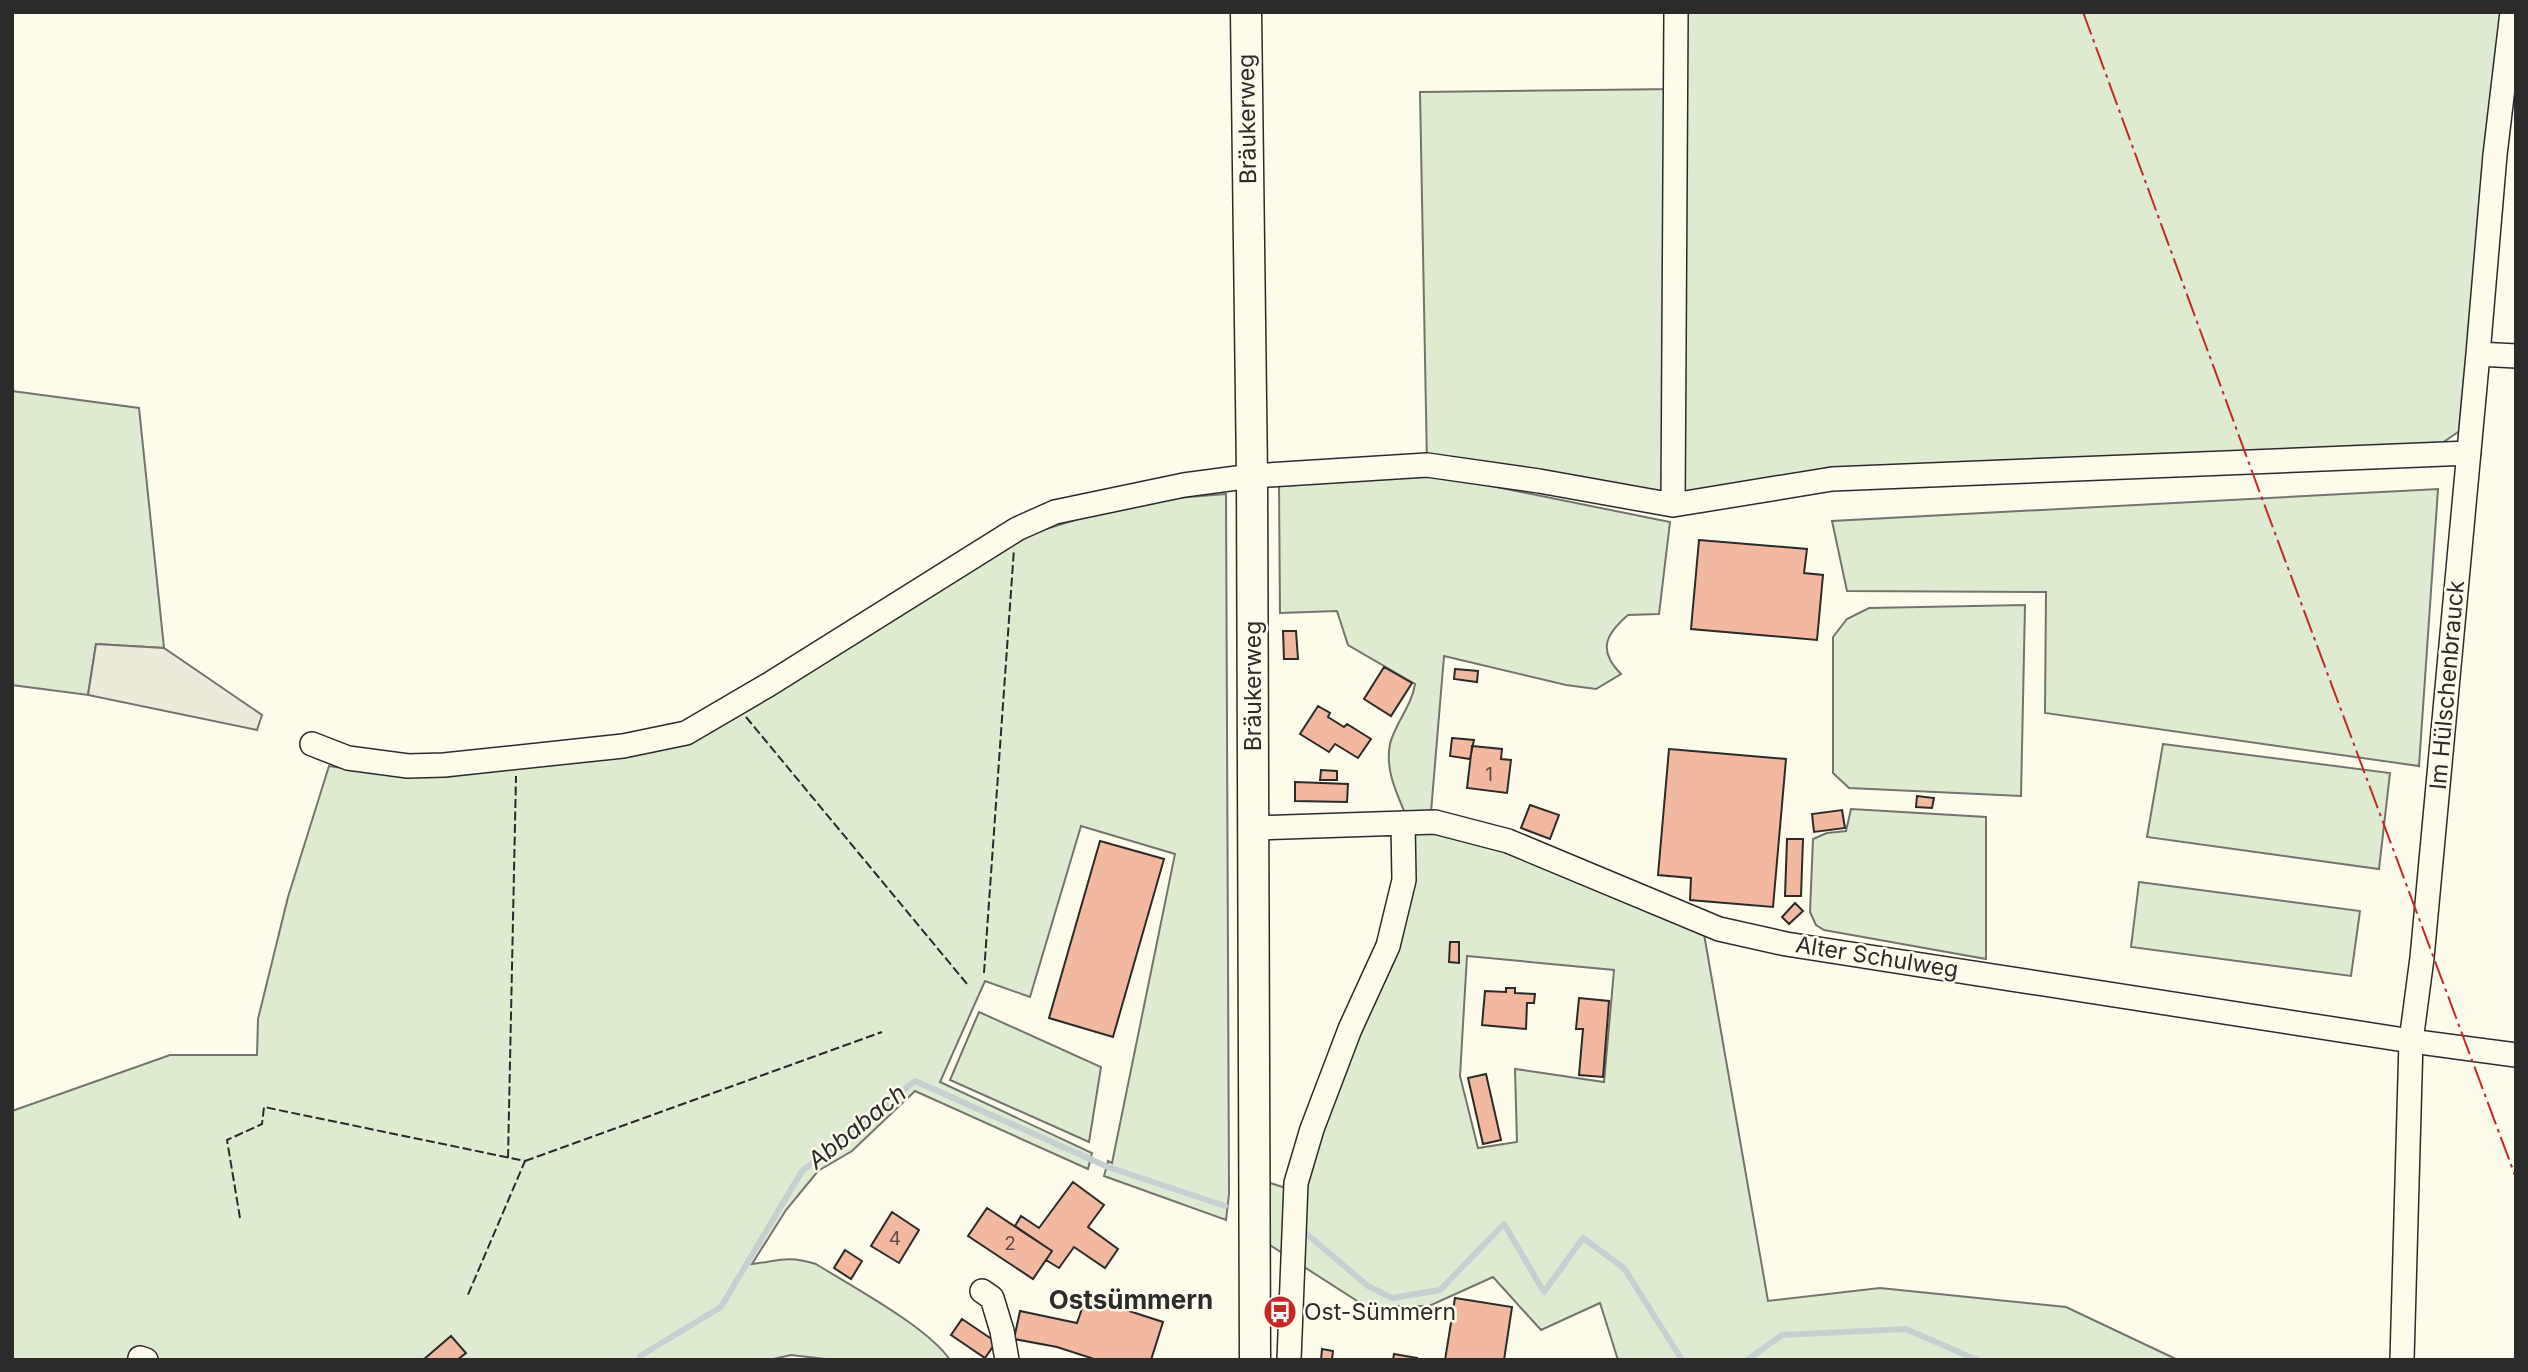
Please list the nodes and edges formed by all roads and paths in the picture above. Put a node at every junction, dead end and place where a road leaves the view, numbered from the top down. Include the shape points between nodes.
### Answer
1 (1245, 12) edge
2 (1676, 12) edge
3 (2512, 12) edge
4 (2478, 354) junction
5 (2516, 356) edge
6 (2469, 453) junction
7 (1252, 476) junction
8 (1673, 505) junction
9 (312, 744) dead end
10 (1403, 823) junction
11 (1253, 828) junction
12 (2411, 1041) junction
13 (2516, 1055) edge
14 (982, 1291) dead end
15 (1007, 1360) edge
16 (1255, 1360) edge
17 (1289, 1360) edge
18 (2402, 1360) edge

1 - 7 main road, Bräukerweg
2 - 8 street
3 - 4 street, Im Hülschenbrauck via 2494,155
4 - 5 street
4 - 6 street, Im Hülschenbrauck
6 - 8 street via 1832,479
6 - 12 street, Im Hülschenbrauck
7 - 8 street via 1427,466
7 - 9 street via 1055,512 1017,529 686,733 624,746 444,765 408,766 348,758
7 - 11 main road, Bräukerweg
10 - 11 street, Alter Schulweg
10 - 12 street, Alter Schulweg via 1435,822 1508,841 1719,929 1800,946
10 - 17 street via 1404,880 1388,946 1345,1042 1296,1183
11 - 16 main road, Bräukerweg
12 - 13 street, Alter Schulweg
12 - 18 street, Im Hülschenbrauck
14 - 15 street via 992,1298

